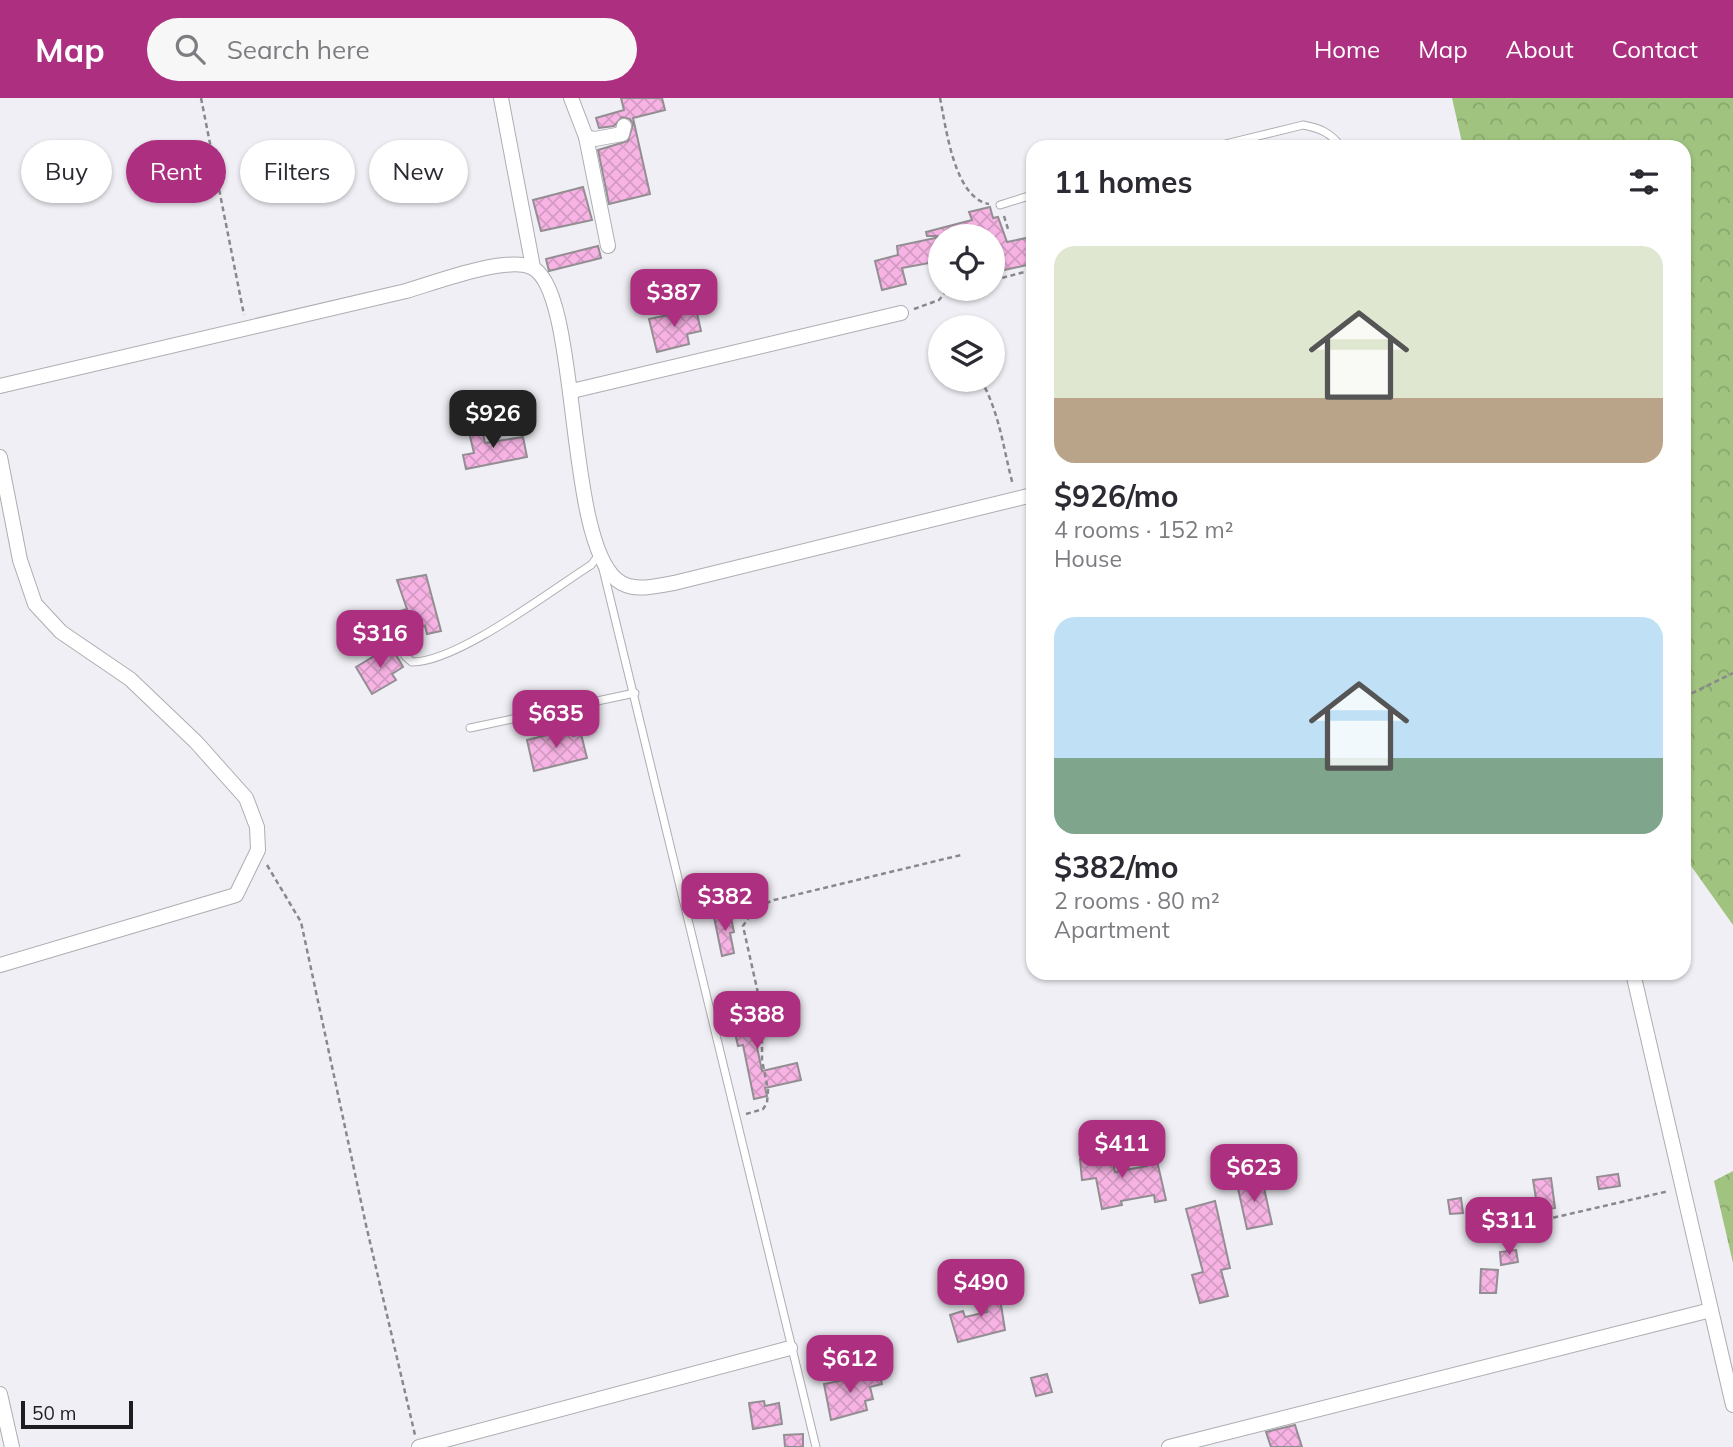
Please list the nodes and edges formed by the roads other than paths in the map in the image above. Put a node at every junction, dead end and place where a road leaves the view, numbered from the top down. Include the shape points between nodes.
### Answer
1 (501, 98) edge
2 (571, 98) edge
3 (624, 126) dead end
4 (586, 137) junction
5 (1242, 140) edge
6 (1334, 140) edge
7 (1026, 199) edge
8 (1000, 205) road end
9 (608, 246) dead end
10 (533, 267) junction
11 (901, 313) road end
12 (0, 386) edge
13 (572, 391) junction
14 (0, 457) edge
15 (1026, 496) edge
16 (599, 554) junction
17 (405, 656) dead end
18 (635, 693) junction
19 (470, 728) dead end
20 (0, 965) edge
21 (1635, 980) edge
22 (1711, 1310) junction
23 (790, 1348) junction
24 (0, 1394) edge
25 (1733, 1405) edge
26 (12, 1447) edge
27 (419, 1447) edge
28 (816, 1447) edge
29 (1170, 1447) edge

1 - 10 street
2 - 4 street
3 - 4 street via 622,134
4 - 9 street
5 - 6 lane via 1303,125 1325,131
7 - 8 lane
10 - 12 street via 508,265
10 - 13 street via 548,284
11 - 13 street
13 - 16 street via 572,419
14 - 20 street via 20,560 35,604 61,632 130,679 196,742 246,798 257,827 258,850 236,895
15 - 16 street via 644,588 616,579
16 - 17 lane via 591,565 452,653 420,662
16 - 18 lane
18 - 19 lane
18 - 23 lane
21 - 22 street
22 - 25 street
22 - 29 street
23 - 27 street
23 - 28 lane
24 - 26 street

